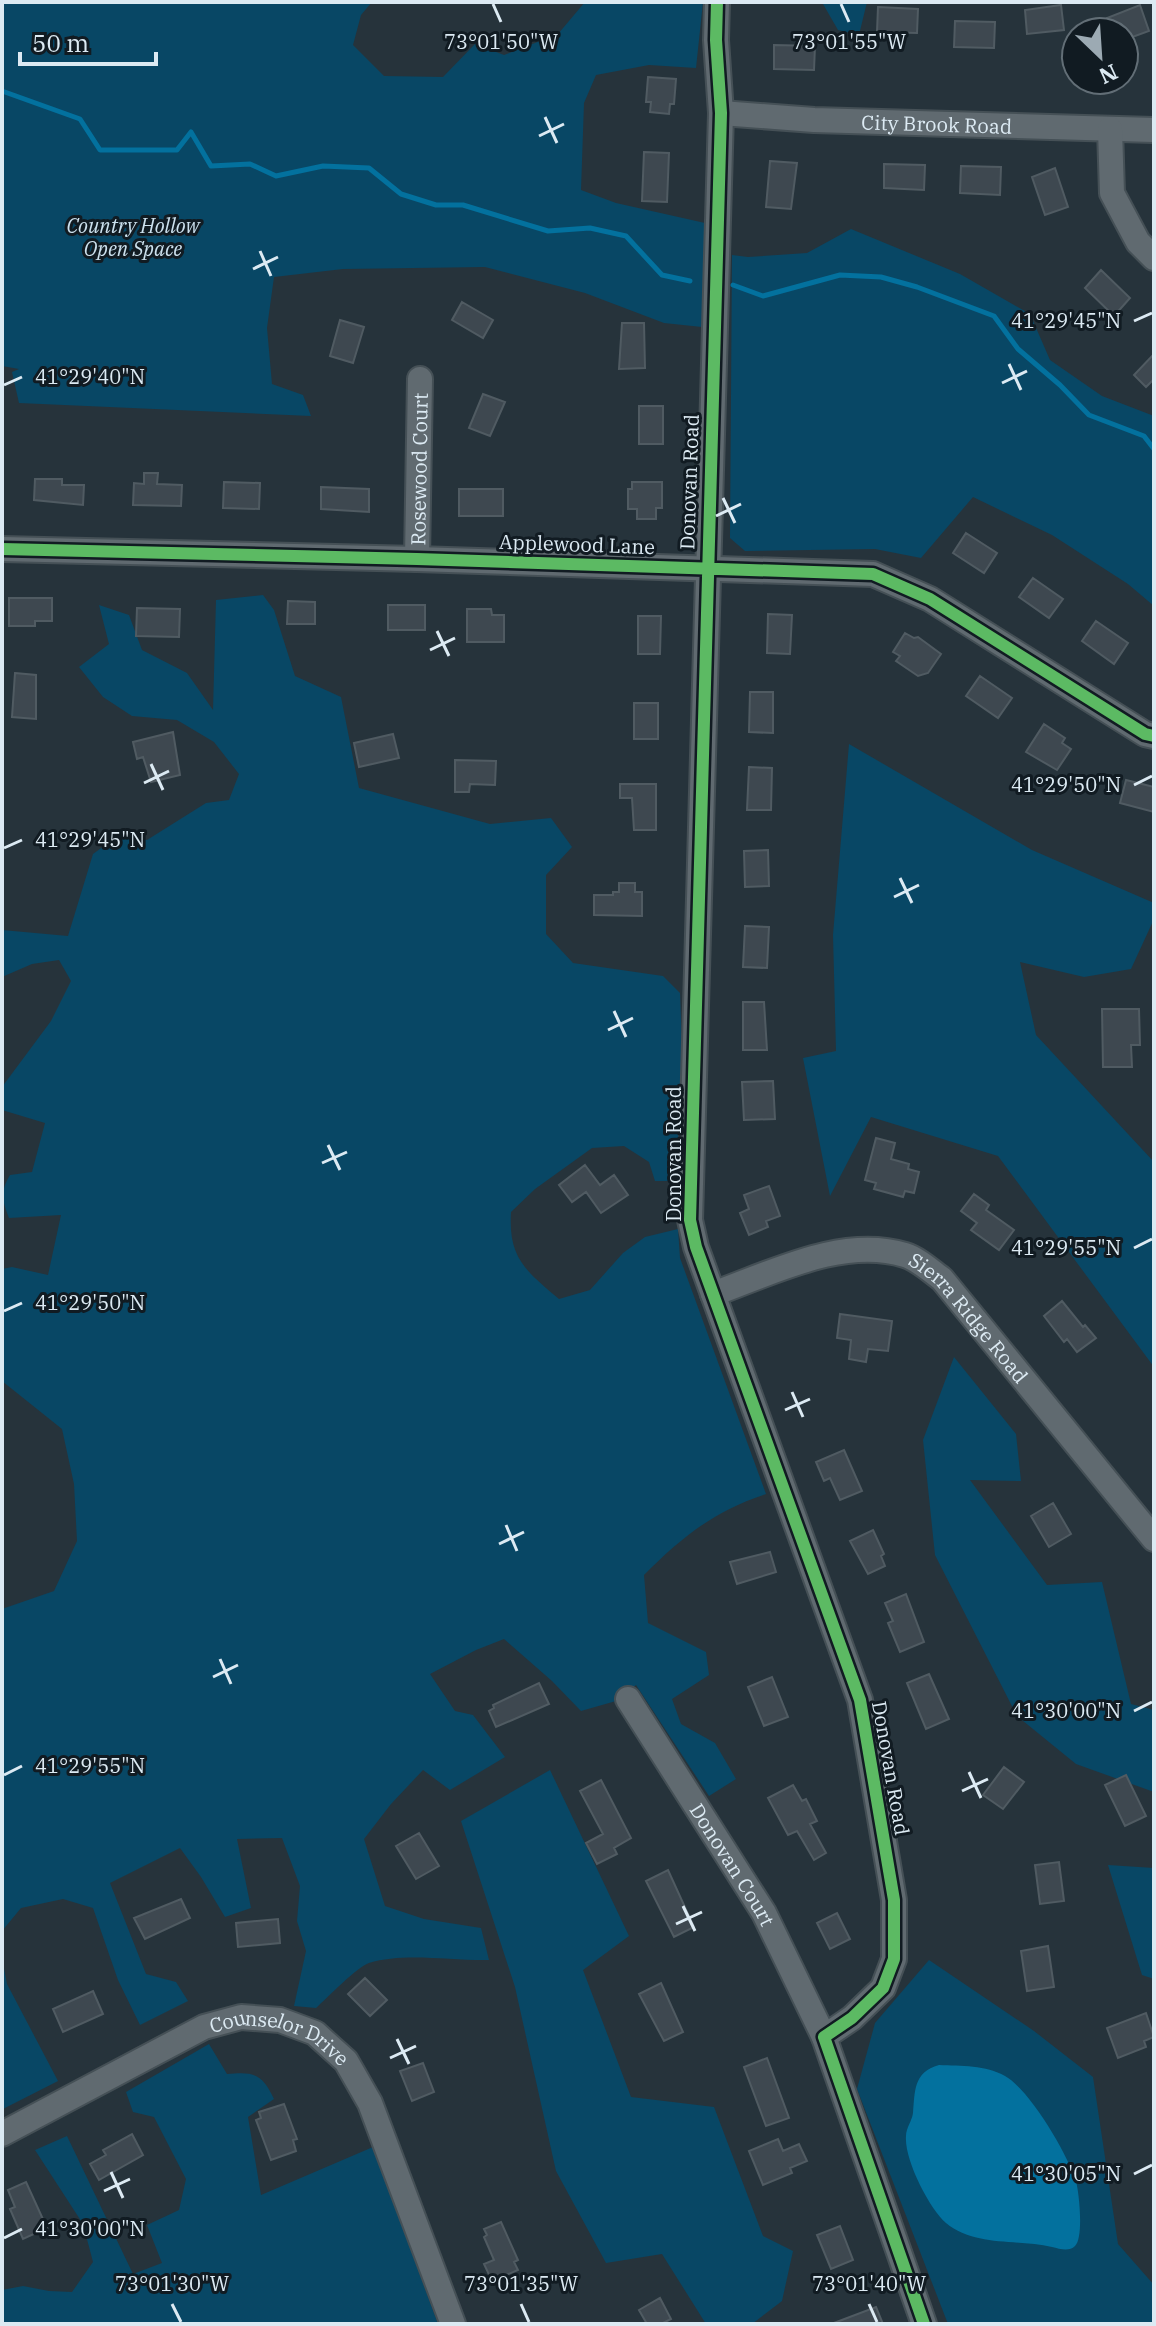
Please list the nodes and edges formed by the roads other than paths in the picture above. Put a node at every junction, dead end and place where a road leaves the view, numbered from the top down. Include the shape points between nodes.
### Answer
1 (717, 2) edge
2 (721, 113) junction
3 (1110, 129) junction
4 (1154, 130) edge
5 (1154, 258) edge
6 (420, 379) dead end
7 (2, 549) edge
8 (417, 559) junction
9 (707, 569) junction
10 (1154, 736) edge
11 (713, 1294) junction
12 (1154, 1539) edge
13 (628, 1699) dead end
14 (824, 2037) junction
15 (2, 2134) edge
16 (453, 2324) edge
17 (924, 2324) edge

1 - 2 street, Donovan Road
2 - 3 street, City Brook Road
2 - 9 street, Donovan Road
3 - 4 street, City Brook Road
3 - 5 street via 1112,193 1138,242
6 - 8 street, Rosewood Court
7 - 8 street, Applewood Lane
8 - 9 street, Applewood Lane
9 - 10 street, Applewood Lane via 873,574 930,599
9 - 11 street, Donovan Road via 690,1220
11 - 12 street, Sierra Ridge Road via 816,1257 870,1249 908,1256 942,1279
11 - 14 street, Donovan Road via 860,1700 894,1900 894,1959 883,1988
13 - 14 street, Donovan Court via 764,1913
14 - 17 street
15 - 16 street, Counselor Drive via 204,2027 241,2017 280,2020 315,2033 346,2061 370,2103

